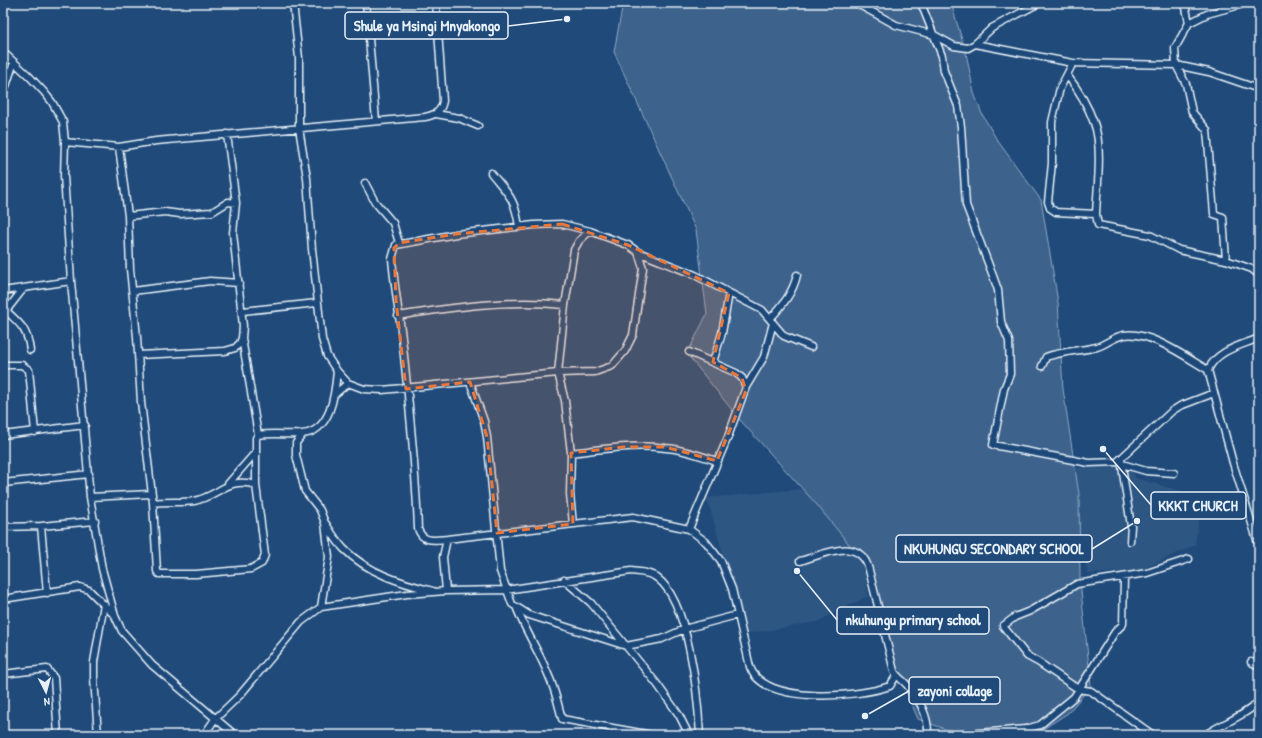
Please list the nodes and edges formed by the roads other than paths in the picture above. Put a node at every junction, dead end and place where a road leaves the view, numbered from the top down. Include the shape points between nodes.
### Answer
1 (293, 3) edge
2 (366, 3) edge
3 (436, 3) edge
4 (856, 3) edge
5 (921, 3) edge
6 (1039, 3) edge
7 (1185, 3) edge
8 (1248, 3) edge
9 (1189, 23) junction
10 (934, 35) junction
11 (975, 44) junction
12 (3, 52) edge
13 (14, 62) junction
14 (1073, 63) junction
15 (1176, 65) junction
16 (1067, 75) junction
17 (1259, 89) edge
18 (3, 95) edge
19 (436, 114) junction
20 (376, 121) junction
21 (478, 126) dead end
22 (299, 128) junction
23 (227, 134) junction
24 (65, 142) junction
25 (119, 147) junction
26 (491, 173) dead end
27 (365, 183) dead end
28 (236, 203) junction
29 (1096, 214) junction
30 (128, 216) junction
31 (519, 227) junction
32 (590, 231) junction
33 (399, 243) junction
34 (638, 252) junction
35 (1226, 260) junction
36 (797, 275) dead end
37 (1259, 275) edge
38 (71, 281) junction
39 (239, 283) junction
40 (24, 288) junction
41 (3, 291) edge
42 (133, 291) junction
43 (729, 293) junction
44 (317, 303) junction
45 (565, 305) junction
46 (5, 310) edge
47 (243, 311) junction
48 (398, 316) junction
49 (772, 321) junction
50 (242, 338) junction
51 (1259, 338) edge
52 (810, 347) dead end
53 (30, 350) dead end
54 (689, 352) dead end
55 (138, 356) junction
56 (713, 362) junction
57 (3, 365) edge
58 (1042, 366) dead end
59 (1208, 370) junction
60 (337, 371) junction
61 (558, 372) junction
62 (348, 382) junction
63 (470, 382) junction
64 (746, 387) junction
65 (406, 389) junction
66 (1214, 393) junction
67 (335, 394) junction
68 (85, 424) junction
69 (35, 432) junction
70 (303, 434) junction
71 (258, 435) junction
72 (3, 436) edge
73 (571, 452) junction
74 (255, 453) junction
75 (717, 461) junction
76 (1122, 462) junction
77 (1174, 473) dead end
78 (89, 474) junction
79 (3, 483) edge
80 (228, 484) junction
81 (256, 485) junction
82 (151, 494) junction
83 (90, 497) junction
84 (152, 502) junction
85 (95, 521) junction
86 (325, 523) junction
87 (573, 524) junction
88 (41, 526) junction
89 (3, 527) edge
90 (689, 529) junction
91 (497, 533) junction
92 (1258, 536) edge
93 (447, 540) junction
94 (1130, 541) dead end
95 (1259, 546) edge
96 (1189, 559) dead end
97 (800, 561) dead end
98 (1124, 577) junction
99 (564, 580) junction
100 (506, 590) junction
101 (446, 591) junction
102 (438, 592) junction
103 (47, 593) junction
104 (3, 599) edge
105 (104, 604) junction
106 (322, 607) junction
107 (517, 609) junction
108 (737, 615) junction
109 (115, 616) junction
110 (684, 629) junction
111 (626, 646) junction
112 (1251, 662) dead end
113 (1259, 666) edge
114 (3, 674) edge
115 (896, 676) junction
116 (1078, 689) junction
117 (1259, 701) edge
118 (215, 719) junction
119 (58, 735) edge
120 (98, 735) edge
121 (204, 735) edge
122 (235, 735) edge
123 (652, 735) edge
124 (689, 735) edge
125 (700, 735) edge
126 (928, 735) edge
127 (956, 735) edge
128 (1153, 735) edge
129 (1205, 735) edge

1 - 22 street via 299,58
2 - 20 street
3 - 19 street via 443,101
4 - 10 street via 896,26
5 - 10 street
6 - 11 street via 992,28
7 - 9 street
8 - 9 street via 1207,14
9 - 15 street via 1176,48
10 - 11 street via 954,46 968,48
10 - 76 street via 942,56 944,71 958,106 966,206 997,286 1001,322 1010,341 1010,374 1004,389 993,445 1089,463
11 - 14 street
12 - 13 street
13 - 18 street
13 - 24 street via 52,102 62,122
14 - 15 street
14 - 16 street
15 - 17 street via 1209,72
15 - 35 street via 1186,84 1192,112 1207,130 1214,214 1223,217
16 - 29 street via 1077,88 1095,124 1098,145
16 - 29 street via 1056,102 1052,122 1052,163 1048,202 1050,208 1056,212
19 - 20 street via 425,118
19 - 21 street via 459,118
20 - 22 street
22 - 23 street
22 - 44 street
23 - 25 street
23 - 28 street
24 - 25 street
24 - 38 street via 64,176
25 - 30 street
26 - 31 street via 514,202
27 - 33 street via 375,202 393,223
28 - 30 street via 228,202 212,212 166,212
28 - 39 street via 233,233
29 - 35 street via 1098,225 1150,235 1179,250
30 - 42 street
31 - 32 street via 562,224
31 - 33 street
32 - 34 street via 628,244
32 - 45 street via 574,250
33 - 48 street via 394,248 392,259
34 - 43 street via 666,262
34 - 61 street via 644,268 633,335 625,351 612,366 595,372
35 - 37 street via 1252,269
36 - 49 street via 788,298
38 - 40 street
38 - 68 street
39 - 42 street via 210,281
39 - 47 street
40 - 41 street
40 - 46 street
42 - 55 street
43 - 49 street via 762,310
43 - 56 street via 722,333
44 - 47 street
44 - 60 street via 322,339 327,356
45 - 48 street via 513,302 445,308
45 - 61 street
46 - 53 street via 26,332
47 - 50 street
48 - 65 street
49 - 52 street via 788,339
49 - 64 street via 764,357
50 - 55 street via 235,348 225,351
50 - 71 street
51 - 59 street via 1218,356
54 - 56 street
55 - 82 street
56 - 64 street via 736,373
57 - 69 street via 22,365 29,370
58 - 59 street via 1046,357 1061,351 1074,352 1104,345 1111,338 1126,334 1156,341
59 - 66 street
60 - 62 street
60 - 67 street
61 - 63 street
61 - 73 street via 565,401
62 - 65 street via 364,389
62 - 67 street
63 - 65 street
63 - 91 street via 487,437
64 - 75 street
65 - 93 street via 416,479 418,529 421,536 428,540
66 - 76 street via 1172,411 1142,438
66 - 92 street via 1233,463
67 - 70 street via 324,422 320,427
68 - 69 street
68 - 78 street
69 - 72 street
70 - 71 street
70 - 86 street via 295,448 300,475 305,491 320,510
71 - 74 street
73 - 75 street via 623,447 665,447
73 - 87 street via 570,494
74 - 80 street
74 - 81 street
75 - 90 street
76 - 77 street via 1146,471
76 - 94 street via 1131,526
78 - 79 street
78 - 83 street
80 - 81 street via 246,482
80 - 84 street via 210,495 194,500
81 - 84 street via 265,555 262,563 251,569 196,574 159,574
82 - 83 street
82 - 84 street
83 - 85 street
85 - 88 street
85 - 109 street via 102,569
86 - 102 street via 343,548 380,575
86 - 106 street via 329,557
87 - 90 street via 634,518
87 - 91 street
88 - 89 street
88 - 103 street
90 - 108 street via 706,542 721,561 732,589
91 - 93 street
91 - 100 street via 500,571
92 - 95 street
93 - 101 street via 443,558
96 - 98 street via 1147,573
97 - 115 street via 844,549 863,556 867,562
98 - 116 street via 1123,624 1115,632
98 - 116 street via 1077,584 1003,626 1027,656
99 - 100 street
99 - 110 street via 615,572 644,572 657,578 668,589 681,614
99 - 111 street via 591,603
100 - 101 street
100 - 107 street
101 - 102 street
102 - 106 street
103 - 104 street
103 - 105 street via 80,587 88,590
105 - 109 street
105 - 120 street via 94,670
106 - 118 street via 301,622 240,695
107 - 111 street
107 - 123 street via 548,673 562,720
108 - 110 street
108 - 115 street via 753,674 767,686 778,690 818,694 864,692 890,686
109 - 118 street via 122,631 152,665
110 - 111 street via 662,639
110 - 125 street via 699,700
111 - 124 street via 679,715
112 - 113 street
114 - 119 street via 47,669 51,672 54,678
115 - 126 street via 911,689 919,702
116 - 127 street via 1074,697 1040,725
116 - 128 street via 1092,691
117 - 129 street
118 - 121 street
118 - 122 street

